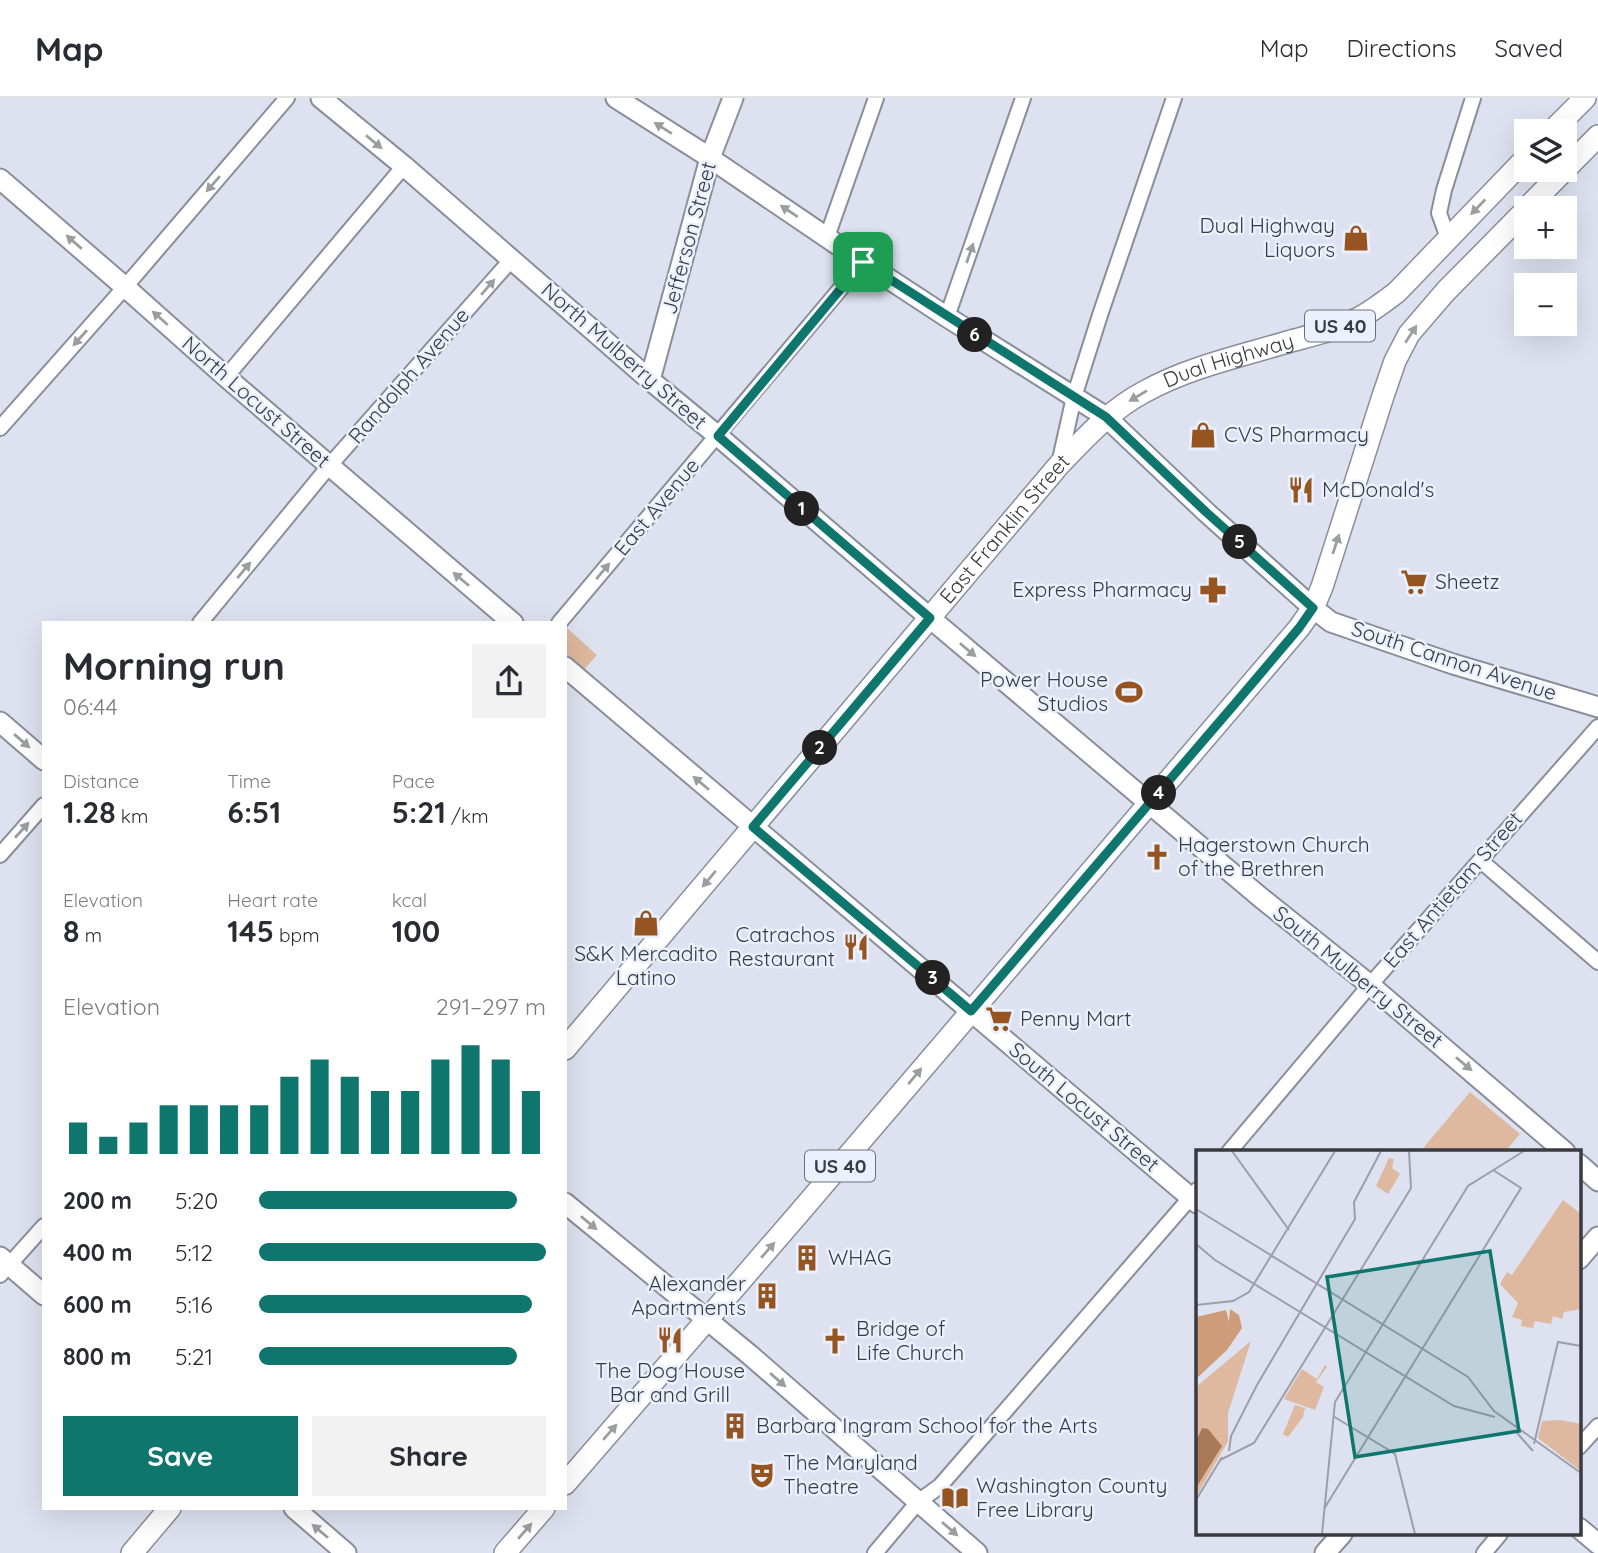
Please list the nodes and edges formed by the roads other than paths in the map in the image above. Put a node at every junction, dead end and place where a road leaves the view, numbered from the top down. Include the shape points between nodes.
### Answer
1 (287, 98) edge
2 (321, 98) edge
3 (616, 98) edge
4 (733, 98) edge
5 (876, 98) edge
6 (1023, 98) edge
7 (1174, 98) edge
8 (1474, 98) edge
9 (1585, 98) edge
10 (1564, 119) edge
11 (1598, 136) edge
12 (710, 158) junction
13 (404, 166) junction
14 (1514, 170) edge
15 (0, 179) edge
16 (1540, 196) edge
17 (1514, 222) edge
18 (827, 237) junction
19 (1448, 238) junction
20 (512, 259) junction
21 (863, 262) junction
22 (125, 287) junction
23 (947, 317) junction
24 (226, 377) junction
25 (650, 380) junction
26 (1074, 397) junction
27 (1106, 417) junction
28 (0, 428) edge
29 (718, 436) junction
30 (1059, 465) junction
31 (330, 466) junction
32 (1313, 608) junction
33 (930, 618) junction
34 (202, 621) edge
35 (511, 621) edge
36 (561, 621) edge
37 (567, 669) edge
38 (1598, 707) edge
39 (0, 722) edge
40 (1598, 727) edge
41 (42, 758) edge
42 (1150, 803) junction
43 (42, 807) edge
44 (753, 827) junction
45 (0, 855) edge
46 (1480, 861) junction
47 (1598, 962) edge
48 (1370, 985) junction
49 (971, 1011) junction
50 (567, 1047) edge
51 (1231, 1150) edge
52 (1563, 1150) edge
53 (1580, 1165) edge
54 (1598, 1181) edge
55 (1195, 1197) edge
56 (567, 1205) edge
57 (42, 1228) edge
58 (1598, 1237) edge
59 (1580, 1258) edge
60 (3, 1266) edge
61 (42, 1294) edge
62 (707, 1320) junction
63 (1598, 1426) edge
64 (1580, 1446) edge
65 (567, 1482) edge
66 (918, 1502) junction
67 (168, 1510) edge
68 (296, 1510) edge
69 (542, 1510) edge
70 (1580, 1529) edge
71 (1340, 1536) edge
72 (1498, 1536) edge
73 (1598, 1544) edge
74 (132, 1553) edge
75 (346, 1553) edge
76 (505, 1553) edge
77 (875, 1553) edge
78 (977, 1553) edge
79 (1325, 1553) edge
80 (1484, 1553) edge

1 -> 22 street
2 -> 13 street, North Mulberry Street
12 -> 3 street, South Cannon Avenue
4 - 12 street, Jefferson Street
5 - 18 street
23 -> 6 street
7 - 26 street, East Franklin Street
8 - 19 street via 1439,213
9 - 10 main road
11 - 16 main road, US 40
18 -> 12 street, South Cannon Avenue
12 - 25 street, Jefferson Street
13 - 20 street, North Mulberry Street
13 - 24 street
14 -> 19 main road, Dual Highway / US 40
22 -> 15 street, North Locust Street
32 -> 17 main road, US 40 via 1382,396 1409,334
18 - 21 street, South Cannon Avenue
19 -> 27 main road, Dual Highway / US 40 via 1396,292 1355,320 1173,378
20 - 25 street, North Mulberry Street
31 -> 20 street, Randolph Avenue
21 - 23 street, South Cannon Avenue
21 - 29 street, East Avenue
24 -> 22 street, North Locust Street
22 -> 28 street
23 - 26 street, South Cannon Avenue
24 - 31 street, North Locust Street
25 - 29 street, North Mulberry Street
26 - 27 street, South Cannon Avenue
26 - 30 street, East Franklin Street
27 - 30 main road, Dual Highway / US 40
27 - 32 street, South Cannon Avenue
29 - 33 street, North Mulberry Street
36 -> 29 street, East Avenue
30 - 33 main road, East Franklin Street / US 40
34 -> 31 street, Randolph Avenue
35 -> 31 street, North Locust Street
32 - 38 street, South Cannon Avenue via 1331,622
32 - 42 main road, US 40
33 -> 42 street, North Mulberry Street
33 - 44 main road, East Franklin Street / US 40
44 -> 37 street
39 -> 41 street
40 - 46 street, East Antietam Street
42 - 48 street, South Mulberry Street
42 - 49 main road, US 40
45 -> 43 street
44 - 49 street
44 -> 50 main road, East Franklin Street / US 40
46 - 47 street
46 - 48 street, East Antietam Street
48 - 51 street, East Antietam Street
48 -> 52 street, South Mulberry Street
49 - 55 street, South Locust Street
62 -> 49 main road, US 40
53 - 54 street
55 - 66 street via 940,1486
56 -> 62 street
57 - 60 street
58 - 59 street
60 - 61 street
65 -> 62 main road, US 40
62 -> 66 street
63 - 64 street
66 - 77 street
66 -> 78 street
67 - 74 main road
75 -> 68 street
76 -> 69 main road
70 - 73 street
71 - 79 street
72 - 80 street

